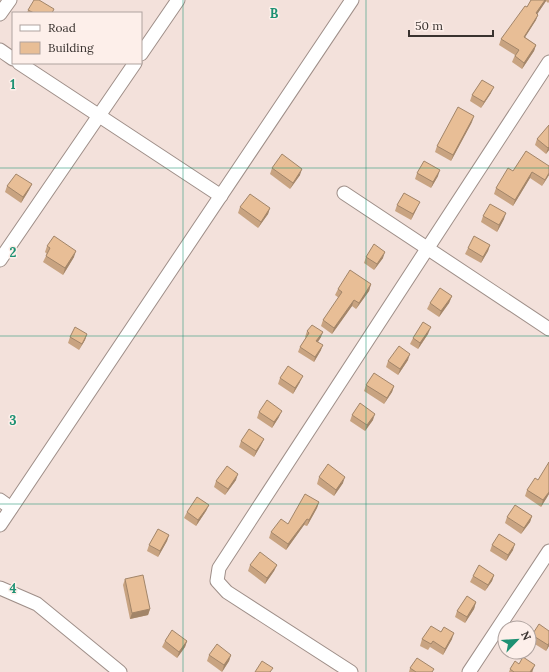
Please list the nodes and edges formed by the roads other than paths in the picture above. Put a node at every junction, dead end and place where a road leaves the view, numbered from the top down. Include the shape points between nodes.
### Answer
1 (10, 0) edge
2 (178, 0) edge
3 (352, 0) edge
4 (0, 14) edge
5 (0, 50) edge
6 (142, 53) edge
7 (12, 58) edge
8 (549, 62) edge
9 (22, 64) edge
10 (134, 64) edge
11 (98, 115) junction
12 (344, 193) dead end
13 (221, 196) junction
14 (426, 248) junction
15 (0, 260) edge
16 (549, 329) edge
17 (0, 500) edge
18 (11, 508) junction
19 (0, 525) edge
20 (549, 551) edge
21 (0, 588) edge
22 (120, 672) edge
23 (351, 672) edge
24 (469, 672) edge

1 - 4 street
2 - 6 street
3 - 13 street
5 - 7 street
8 - 14 street
9 - 11 street
10 - 11 street
11 - 13 street
11 - 15 street
12 - 14 street
13 - 18 street
14 - 16 street
14 - 23 street via 219,568 217,581 227,592
17 - 18 street
18 - 19 street
20 - 24 street
21 - 22 street via 37,604

